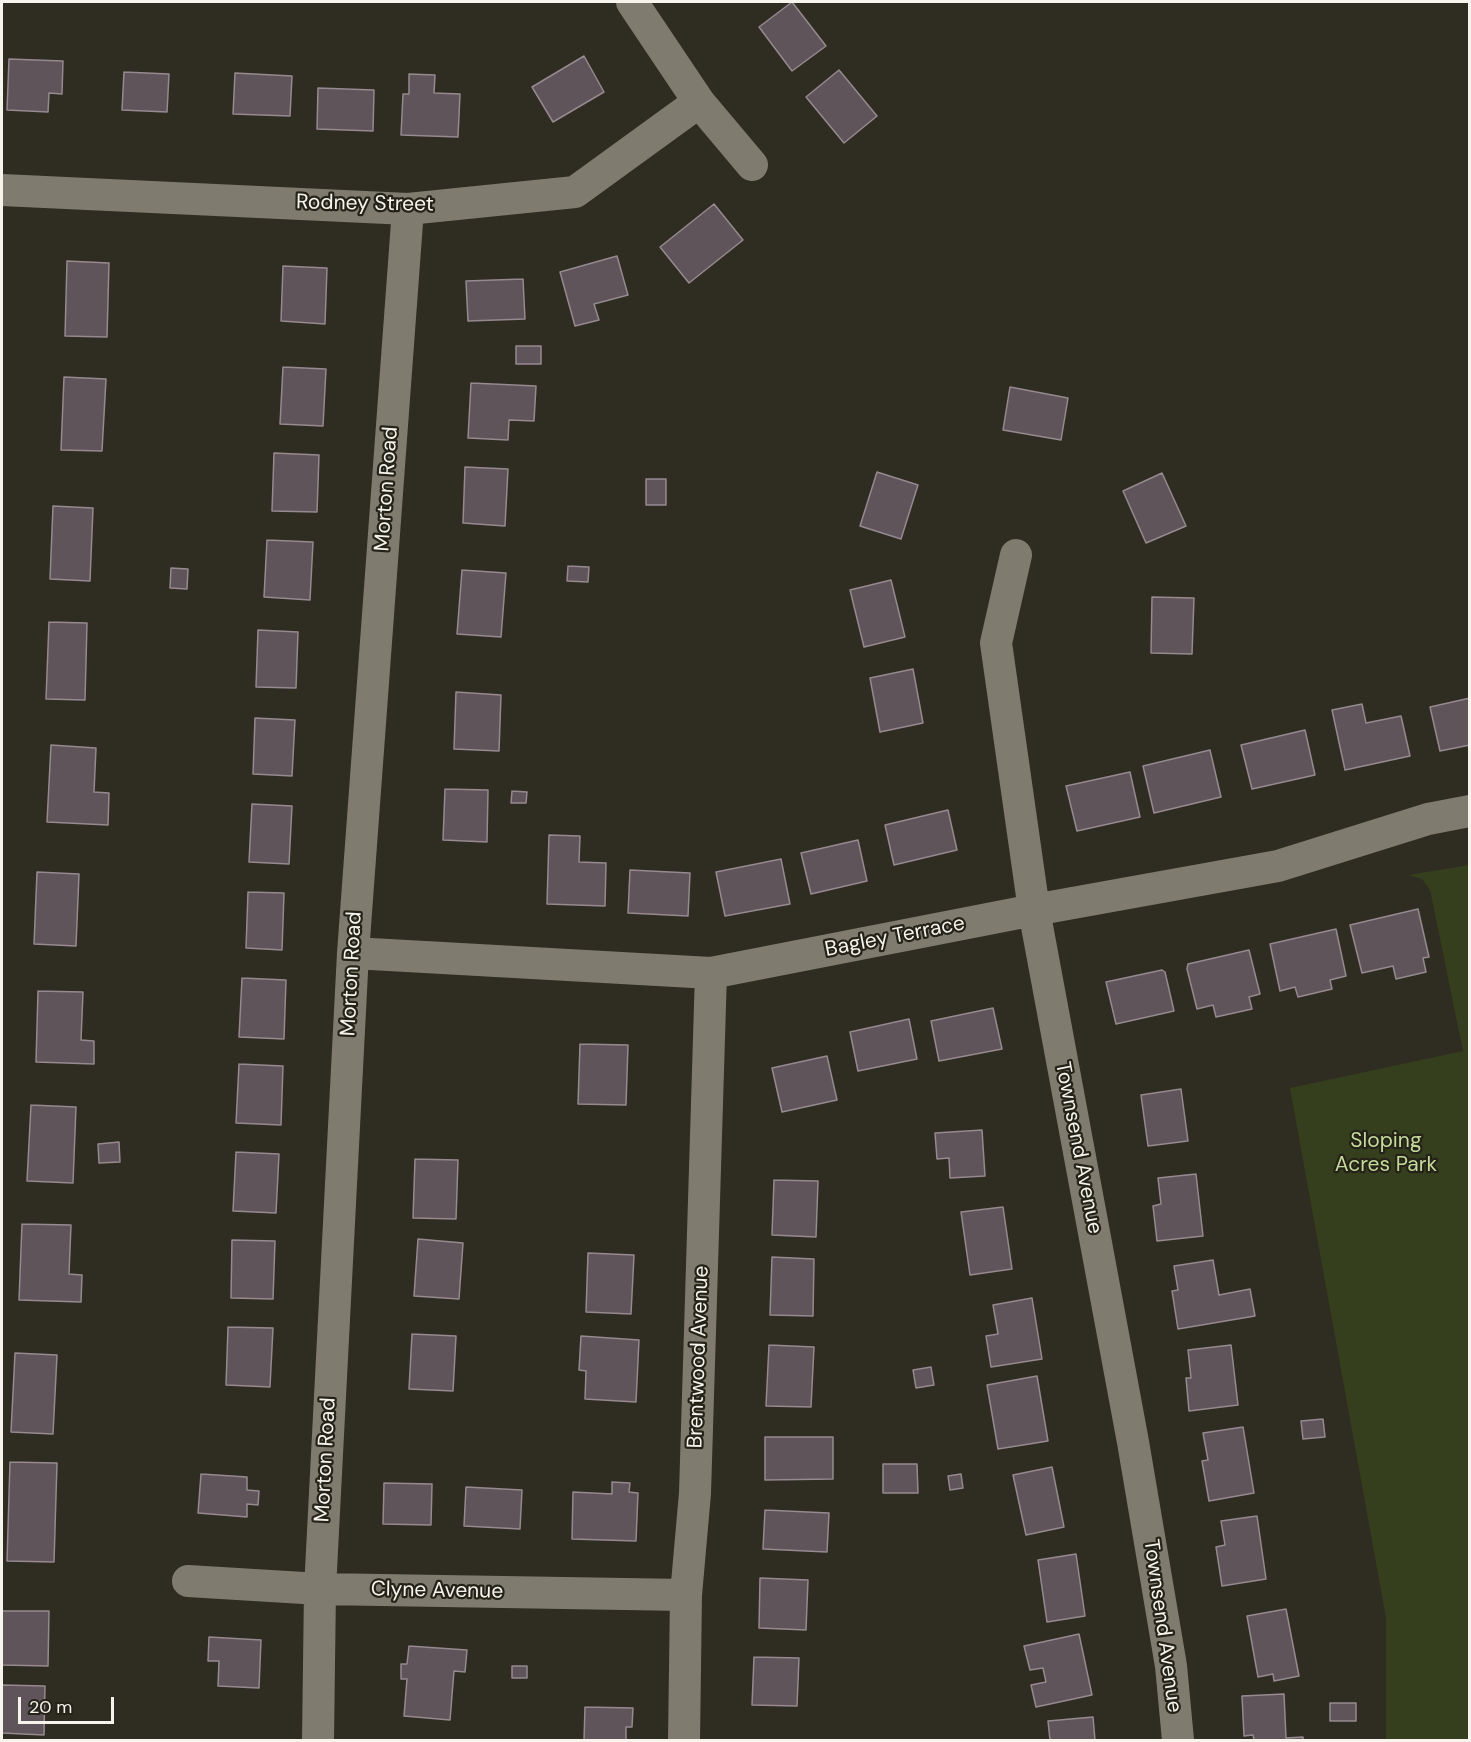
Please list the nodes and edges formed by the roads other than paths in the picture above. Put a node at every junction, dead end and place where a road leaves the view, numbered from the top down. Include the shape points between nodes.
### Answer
1 (632, 2) edge
2 (699, 102) junction
3 (752, 165) dead end
4 (2, 190) edge
5 (408, 209) junction
6 (1016, 555) dead end
7 (1470, 811) edge
8 (1034, 910) junction
9 (353, 953) junction
10 (711, 973) junction
11 (188, 1581) dead end
12 (320, 1589) junction
13 (686, 1595) junction
14 (318, 1740) edge
15 (684, 1740) edge
16 (1178, 1740) edge

1 - 2 street
2 - 3 street
2 - 5 street, Rodney Street via 574,192
4 - 5 street, Rodney Street
5 - 9 street, Morton Road
6 - 8 street, Townsend Avenue via 996,643
7 - 8 street, Bagley Terrace via 1428,819 1278,866
8 - 10 street, Bagley Terrace
8 - 16 street, Townsend Avenue via 1135,1454 1171,1666
9 - 10 street, Bagley Terrace
9 - 12 street, Morton Road
10 - 13 street, Brentwood Avenue via 695,1493
11 - 12 street, Clyne Avenue
12 - 13 street, Clyne Avenue
12 - 14 street, Morton Road
13 - 15 street, Brentwood Avenue

